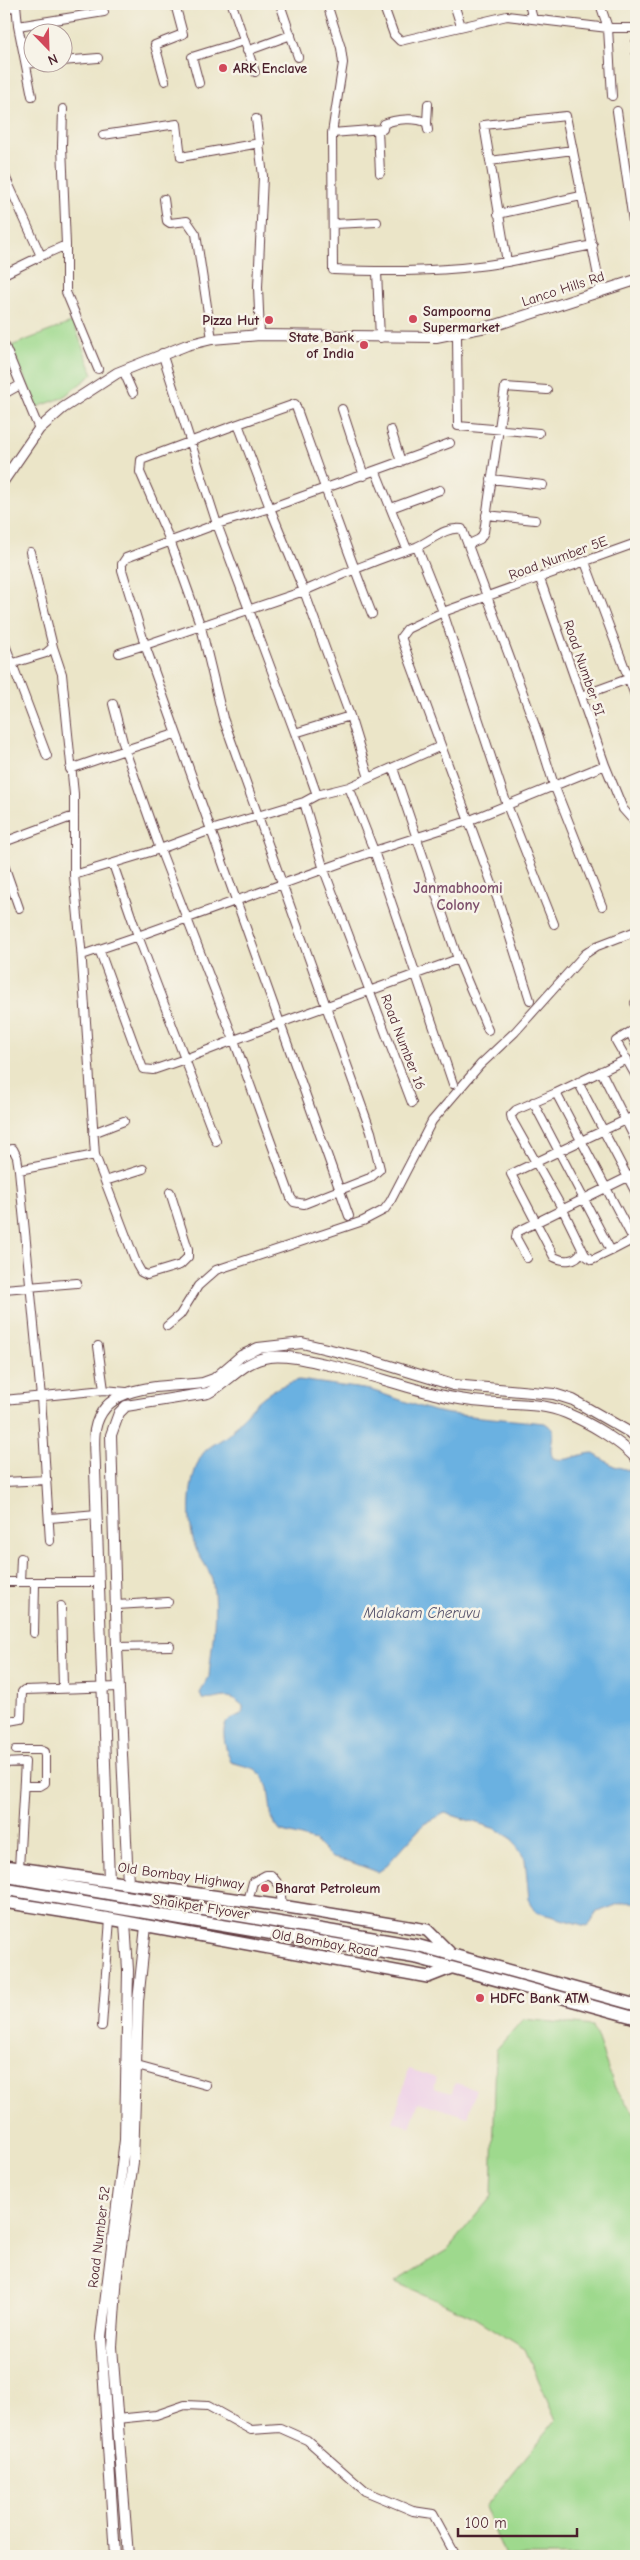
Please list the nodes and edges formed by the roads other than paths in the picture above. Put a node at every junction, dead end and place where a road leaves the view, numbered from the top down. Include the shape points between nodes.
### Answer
1 (175, 4) edge
2 (232, 4) edge
3 (280, 4) edge
4 (327, 4) edge
5 (454, 4) edge
6 (528, 4) edge
7 (600, 4) edge
8 (16, 5) edge
9 (384, 7) dead end
10 (4, 9) edge
11 (104, 12) dead end
12 (534, 20) junction
13 (18, 26) junction
14 (461, 26) junction
15 (608, 28) junction
16 (636, 28) edge
17 (291, 35) junction
18 (244, 41) junction
19 (636, 42) edge
20 (22, 45) edge
21 (247, 51) junction
22 (636, 52) edge
23 (298, 57) dead end
24 (98, 58) dead end
25 (72, 60) edge
26 (28, 72) edge
27 (254, 72) dead end
28 (165, 80) dead end
29 (199, 83) dead end
30 (32, 96) dead end
31 (612, 96) dead end
32 (428, 104) dead end
33 (63, 110) dead end
34 (617, 111) dead end
35 (256, 119) dead end
36 (378, 130) junction
37 (332, 133) junction
38 (103, 136) dead end
39 (260, 143) junction
40 (573, 150) junction
41 (490, 161) junction
42 (380, 173) dead end
43 (4, 174) edge
44 (636, 190) edge
45 (581, 196) junction
46 (164, 200) dead end
47 (630, 202) junction
48 (498, 214) junction
49 (377, 222) dead end
50 (333, 224) junction
51 (636, 242) edge
52 (66, 245) junction
53 (593, 245) junction
54 (41, 256) junction
55 (507, 262) junction
56 (377, 272) junction
57 (4, 274) edge
58 (636, 280) edge
59 (601, 291) junction
60 (457, 334) junction
61 (260, 335) junction
62 (380, 338) junction
63 (212, 339) junction
64 (4, 344) edge
65 (162, 353) junction
66 (98, 369) dead end
67 (120, 372) junction
68 (20, 385) junction
69 (547, 390) dead end
70 (132, 393) dead end
71 (4, 394) edge
72 (342, 409) dead end
73 (238, 424) junction
74 (42, 426) junction
75 (498, 429) junction
76 (391, 430) dead end
77 (539, 433) dead end
78 (190, 442) junction
79 (450, 443) dead end
80 (401, 462) junction
81 (376, 472) junction
82 (364, 476) junction
83 (491, 479) junction
84 (4, 480) edge
85 (543, 485) dead end
86 (325, 488) junction
87 (440, 490) dead end
88 (270, 508) junction
89 (390, 508) junction
90 (486, 515) junction
91 (535, 520) dead end
92 (217, 524) junction
93 (171, 543) junction
94 (636, 543) edge
95 (469, 544) junction
96 (417, 546) junction
97 (407, 549) junction
98 (30, 552) dead end
99 (584, 562) junction
100 (354, 569) junction
101 (540, 579) junction
102 (304, 591) junction
103 (488, 596) junction
104 (249, 610) junction
105 (443, 612) junction
106 (372, 614) dead end
107 (201, 626) junction
108 (4, 642) edge
109 (145, 645) junction
110 (54, 650) junction
111 (119, 653) dead end
112 (8, 665) edge
113 (633, 678) edge
114 (581, 696) junction
115 (636, 698) edge
116 (113, 704) dead end
117 (350, 716) junction
118 (296, 733) junction
119 (175, 734) junction
120 (441, 746) junction
121 (125, 750) junction
122 (47, 756) dead end
123 (605, 765) junction
124 (393, 768) junction
125 (70, 769) junction
126 (369, 778) junction
127 (554, 785) junction
128 (349, 787) junction
129 (317, 795) junction
130 (304, 802) junction
131 (507, 805) junction
132 (70, 817) junction
133 (257, 817) junction
134 (636, 817) edge
135 (468, 821) junction
136 (211, 830) junction
137 (416, 839) junction
138 (4, 842) edge
139 (160, 849) junction
140 (374, 851) junction
141 (113, 864) junction
142 (4, 865) edge
143 (324, 870) junction
144 (74, 874) junction
145 (281, 883) junction
146 (238, 901) junction
147 (602, 906) dead end
148 (19, 908) dead end
149 (188, 919) junction
150 (554, 924) dead end
151 (636, 931) edge
152 (138, 936) junction
153 (99, 949) junction
154 (82, 955) junction
155 (458, 959) junction
156 (416, 975) junction
157 (370, 990) junction
158 (530, 1000) dead end
159 (326, 1006) junction
160 (280, 1022) junction
161 (488, 1030) dead end
162 (633, 1036) edge
163 (234, 1040) junction
164 (636, 1045) edge
165 (185, 1059) junction
166 (627, 1059) junction
167 (601, 1071) junction
168 (636, 1076) edge
169 (578, 1082) junction
170 (453, 1084) dead end
171 (556, 1093) junction
172 (533, 1102) junction
173 (412, 1103) dead end
174 (636, 1115) edge
175 (625, 1120) junction
176 (124, 1121) dead end
177 (604, 1130) junction
178 (93, 1133) junction
179 (216, 1141) dead end
180 (581, 1141) junction
181 (636, 1141) edge
182 (4, 1151) edge
183 (559, 1151) junction
184 (95, 1155) junction
185 (535, 1161) junction
186 (143, 1169) dead end
187 (19, 1170) junction
188 (636, 1173) edge
189 (628, 1177) junction
190 (105, 1182) junction
191 (606, 1188) junction
192 (340, 1190) junction
193 (170, 1192) dead end
194 (636, 1193) edge
195 (585, 1200) junction
196 (563, 1210) junction
197 (349, 1216) dead end
198 (536, 1222) junction
199 (635, 1238) edge
200 (582, 1251) junction
201 (611, 1251) junction
202 (527, 1258) dead end
203 (77, 1283) dead end
204 (31, 1287) junction
205 (4, 1289) edge
206 (167, 1326) dead end
207 (98, 1346) dead end
208 (252, 1356) junction
209 (206, 1388) junction
210 (104, 1390) junction
211 (126, 1392) junction
212 (41, 1397) junction
213 (4, 1400) edge
214 (573, 1400) junction
215 (565, 1412) junction
216 (636, 1436) edge
217 (636, 1458) edge
218 (47, 1480) junction
219 (4, 1482) edge
220 (97, 1514) junction
221 (50, 1518) junction
222 (50, 1541) dead end
223 (22, 1558) dead end
224 (4, 1582) edge
225 (20, 1582) junction
226 (99, 1582) junction
227 (35, 1583) junction
228 (168, 1602) dead end
229 (116, 1605) junction
230 (61, 1606) dead end
231 (34, 1633) dead end
232 (117, 1646) junction
233 (170, 1646) dead end
234 (102, 1687) junction
235 (119, 1687) junction
236 (63, 1688) junction
237 (4, 1722) edge
238 (16, 1750) dead end
239 (4, 1762) edge
240 (24, 1786) junction
241 (4, 1866) edge
242 (19, 1868) junction
243 (4, 1876) edge
244 (109, 1881) junction
245 (128, 1883) junction
246 (4, 1890) edge
247 (248, 1901) junction
248 (4, 1902) edge
249 (282, 1906) junction
250 (110, 1919) junction
251 (125, 1922) junction
252 (146, 1926) junction
253 (450, 1954) junction
254 (451, 1968) junction
255 (636, 2004) edge
256 (636, 2018) edge
257 (102, 2026) dead end
258 (137, 2066) junction
259 (206, 2085) dead end
260 (117, 2419) junction
261 (115, 2556) edge
262 (128, 2556) edge
263 (456, 2556) edge

1 - 28 street via 183,34 155,45
2 - 18 street
3 - 17 street
4 - 37 street via 343,63
5 - 14 street
6 - 12 street
7 - 15 street
8 - 10 street
8 - 13 street
9 - 14 street via 394,35 400,41
11 - 13 street
12 - 14 street via 507,16
12 - 15 street
13 - 20 street
15 - 16 street
15 - 31 street
17 - 21 street
17 - 23 street
18 - 21 street
18 - 29 street via 192,57
19 - 22 street
21 - 27 street
24 - 25 street
26 - 30 street
32 - 36 street via 428,127 422,120 391,121
33 - 52 street
34 - 47 street
35 - 39 street
36 - 37 street
36 - 42 street
37 - 50 street
38 - 39 street via 177,124 181,157
39 - 61 street via 263,176 258,287
40 - 41 street
40 - 41 street via 566,116 484,125
40 - 45 street
41 - 48 street
43 - 54 street
44 - 47 street
45 - 48 street
45 - 53 street
46 - 63 street via 170,224 187,221 196,234
47 - 51 street
48 - 55 street
49 - 50 street
50 - 56 street via 334,270
52 - 54 street
52 - 66 street via 66,292
53 - 55 street
53 - 59 street
54 - 57 street
55 - 56 street via 465,269
56 - 62 street
58 - 59 street, Lanco Hills Rd
59 - 60 street, Lanco Hills Rd via 496,325
60 - 62 street, Lanco Hills Rd
60 - 75 street via 458,426
61 - 62 street, Lanco Hills Rd
61 - 63 street, Lanco Hills Rd
63 - 65 street, Lanco Hills Rd
64 - 68 street
65 - 67 street, Lanco Hills Rd
65 - 78 street
67 - 70 street
67 - 74 street, Lanco Hills Rd
68 - 71 street
68 - 74 street
69 - 75 street via 506,387
72 - 82 street
73 - 78 street
73 - 86 street via 295,404
73 - 88 street
74 - 84 street
75 - 77 street
75 - 83 street
76 - 80 street
78 - 92 street
78 - 93 street via 141,460 139,465
79 - 80 street
80 - 81 street
81 - 82 street
81 - 89 street
82 - 86 street
83 - 85 street
83 - 90 street
86 - 88 street
86 - 100 street
87 - 89 street
88 - 92 street
88 - 102 street
89 - 97 street
90 - 91 street
90 - 95 street via 483,536
92 - 93 street
92 - 104 street
93 - 107 street
93 - 109 street via 130,556 122,564
94 - 99 street, Road Number 5E
95 - 96 street via 462,529 456,528
95 - 103 street
96 - 97 street
96 - 105 street
97 - 100 street
98 - 110 street
99 - 101 street, Road Number 5E
99 - 113 street
100 - 102 street
100 - 106 street
101 - 103 street, Road Number 5E
101 - 114 street, Road Number 5I
102 - 104 street
102 - 117 street
103 - 105 street, Road Number 5E
103 - 127 street
104 - 107 street
104 - 118 street
105 - 120 street, Road Number 5E via 408,629 401,637
105 - 131 street
107 - 109 street
107 - 133 street via 223,718
108 - 112 street
109 - 111 street
109 - 119 street
110 - 112 street
110 - 125 street via 62,674
112 - 122 street
113 - 114 street
113 - 115 street
114 - 123 street, Road Number 5I
116 - 121 street
117 - 118 street
117 - 126 street
118 - 129 street
119 - 121 street
119 - 136 street
120 - 124 street
120 - 135 street
121 - 125 street
121 - 139 street
123 - 127 street
123 - 134 street, Road Number 5I via 623,809 631,818
124 - 126 street
124 - 137 street
125 - 132 street
126 - 128 street
127 - 131 street
127 - 147 street
128 - 129 street
128 - 140 street
129 - 130 street
130 - 133 street
130 - 143 street, Road Number 16
131 - 135 street
131 - 150 street
132 - 138 street
132 - 144 street
133 - 136 street
133 - 145 street
135 - 137 street
135 - 158 street
136 - 139 street
136 - 146 street
137 - 140 street
137 - 155 street
139 - 141 street
139 - 149 street
140 - 143 street
140 - 156 street
141 - 144 street
141 - 152 street
142 - 148 street
143 - 145 street
143 - 157 street, Road Number 16
144 - 154 street
145 - 146 street
145 - 159 street
146 - 149 street
146 - 160 street
149 - 152 street
149 - 163 street
151 - 206 street via 585,954 515,1032 480,1065 432,1121 384,1210 363,1221 216,1270 198,1286 180,1315
152 - 153 street
152 - 165 street
153 - 154 street
153 - 165 street via 143,1069 153,1070
154 - 178 street
155 - 156 street
155 - 161 street
156 - 157 street
156 - 170 street
157 - 159 street
157 - 173 street, Road Number 16
159 - 160 street
159 - 192 street via 371,1132 380,1168 370,1178
160 - 163 street
160 - 192 street
162 - 164 street
162 - 166 street via 616,1041
163 - 165 street
163 - 192 street via 291,1198 304,1204
165 - 179 street
166 - 167 street
166 - 168 street
167 - 169 street
167 - 175 street
169 - 171 street
169 - 177 street
171 - 172 street
171 - 180 street
172 - 183 street
172 - 185 street via 511,1116
174 - 175 street
175 - 177 street
175 - 181 street
176 - 178 street
177 - 180 street
177 - 189 street
178 - 184 street
180 - 183 street
180 - 191 street
182 - 187 street via 13,1149 16,1152
183 - 185 street
183 - 195 street
184 - 187 street
184 - 190 street
185 - 196 street
185 - 198 street via 512,1172 510,1177
186 - 190 street
187 - 204 street
188 - 189 street
189 - 191 street
189 - 194 street
190 - 193 street via 137,1265 147,1275 180,1265 188,1257
191 - 195 street
191 - 199 street
192 - 197 street
195 - 196 street
195 - 201 street
196 - 198 street
196 - 200 street
198 - 200 street via 554,1257 571,1260
198 - 202 street via 515,1235
199 - 201 street
200 - 201 street via 592,1260
203 - 204 street
204 - 205 street
204 - 212 street
207 - 210 street
208 - 209 street via 232,1362
208 - 214 street via 278,1344 302,1344 364,1358 453,1385 532,1391
208 - 215 street via 301,1358 447,1398 534,1405
209 - 211 street
209 - 229 street via 126,1406 115,1420 111,1435
210 - 211 street
210 - 212 street
211 - 220 street via 106,1404 95,1431
212 - 213 street
212 - 218 street
214 - 215 street
214 - 216 street
215 - 217 street via 596,1429
218 - 219 street
218 - 221 street
220 - 221 street
220 - 226 street
221 - 222 street
223 - 225 street
224 - 225 street
225 - 227 street
226 - 227 street
226 - 234 street
227 - 231 street
228 - 229 street
229 - 232 street
230 - 236 street
232 - 233 street
232 - 235 street
234 - 235 street
234 - 236 street
234 - 244 street
235 - 245 street
236 - 237 street via 24,1690 21,1719
238 - 240 street via 44,1752 45,1783
239 - 240 street via 26,1762
240 - 242 street
241 - 242 main road, Old Bombay Highway
242 - 244 main road, Old Bombay Highway
243 - 253 main road, Shaikpet Flyover via 420,1946
244 - 245 main road, Old Bombay Highway
245 - 247 main road, Old Bombay Highway
246 - 254 main road, Shaikpet Flyover via 417,1958
247 - 249 main road, Old Bombay Highway
247 - 249 street via 253,1882 271,1875 280,1886
248 - 250 main road, Old Bombay Road
249 - 253 main road, Old Bombay Highway via 427,1930
250 - 251 main road, Old Bombay Road
250 - 257 street
251 - 252 main road, Old Bombay Road
251 - 261 street, Road Number 52 via 128,1970 125,2140 101,2337
252 - 254 main road, Old Bombay Road via 428,1976
252 - 258 street, Road Number 52 via 138,2001
253 - 255 main road
254 - 256 main road
258 - 259 street
258 - 260 street, Road Number 52 via 132,2162 117,2274 113,2338
260 - 262 street, Road Number 52
260 - 263 street via 156,2415 185,2405 208,2406 251,2430 280,2428 307,2440 365,2491 413,2511 434,2514

